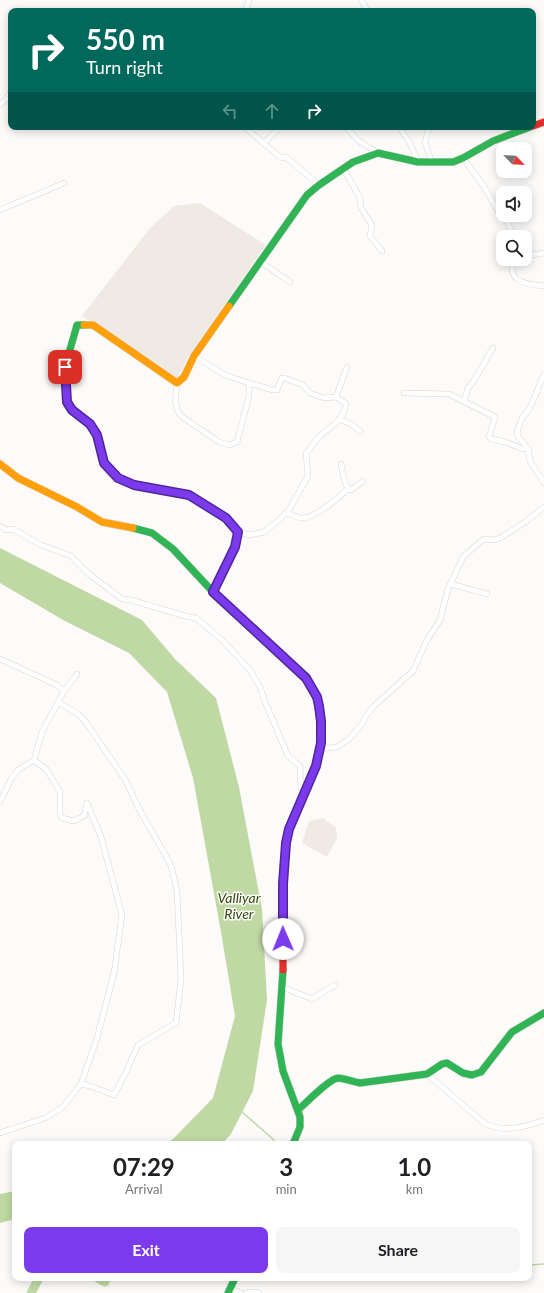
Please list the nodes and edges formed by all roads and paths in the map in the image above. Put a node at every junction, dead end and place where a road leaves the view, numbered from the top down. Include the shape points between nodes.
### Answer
1 (8, 96) edge
2 (0, 105) edge
3 (248, 130) edge
4 (277, 130) edge
5 (349, 130) edge
6 (402, 130) edge
7 (428, 130) edge
8 (523, 130) edge
9 (264, 143) junction
10 (378, 153) junction
11 (463, 158) junction
12 (418, 162) junction
13 (432, 163) junction
14 (343, 168) junction
15 (64, 183) dead end
16 (318, 185) junction
17 (0, 210) edge
18 (511, 230) edge
19 (382, 250) dead end
20 (544, 253) edge
21 (532, 255) edge
22 (261, 262) junction
23 (512, 266) edge
24 (290, 282) dead end
25 (544, 286) edge
26 (493, 348) dead end
27 (194, 356) junction
28 (347, 367) dead end
29 (544, 374) edge
30 (177, 383) junction
31 (249, 383) junction
32 (404, 393) dead end
33 (336, 397) junction
34 (464, 402) junction
35 (340, 419) junction
36 (360, 431) dead end
37 (528, 449) junction
38 (0, 464) edge
39 (341, 464) dead end
40 (363, 482) dead end
41 (544, 483) edge
42 (348, 489) junction
43 (544, 506) edge
44 (286, 513) junction
45 (0, 526) edge
46 (238, 532) junction
47 (451, 584) junction
48 (213, 592) junction
49 (487, 594) dead end
50 (0, 659) edge
51 (78, 674) dead end
52 (64, 691) junction
53 (58, 702) junction
54 (320, 749) junction
55 (34, 760) junction
56 (306, 792) junction
57 (0, 802) edge
58 (335, 985) dead end
59 (282, 987) junction
60 (544, 1013) edge
61 (427, 1074) junction
62 (81, 1084) junction
63 (298, 1110) junction
64 (544, 1120) edge
65 (0, 1134) edge
66 (294, 1141) edge
67 (234, 1281) edge
68 (229, 1291) edge
69 (240, 1293) edge
70 (246, 1293) edge
71 (259, 1293) edge

1 - 2 street
3 - 9 street
4 - 9 street
5 - 10 street via 359,141
6 - 12 street
7 - 13 street via 425,142
8 - 11 main road
9 - 16 street via 281,158 286,157
10 - 12 main road
10 - 14 main road
11 - 13 main road via 453,162
11 - 18 street
12 - 13 main road
14 - 16 main road
14 - 19 street via 360,198 361,208 372,225 370,236
15 - 17 street
16 - 22 main road via 307,195
20 - 21 street
22 - 24 street
22 - 27 main road
23 - 25 street via 519,281
26 - 34 street via 468,388
27 - 30 main road via 184,377
27 - 31 street via 225,375
28 - 33 street
29 - 37 street via 517,432 520,441
30 - 31 street via 176,411 219,442 229,445 237,442 239,437 249,396
30 - 46 main road via 93,325 78,325 65,367 67,402 72,410 90,424 97,435 104,463 118,478 134,485 189,495 226,518
31 - 33 street via 277,390 280,380 284,378 303,385 310,393 324,398
32 - 34 street via 449,394
33 - 35 street via 346,404 345,412
34 - 37 street via 495,418 489,437 491,439
35 - 36 street
35 - 44 street via 320,436 306,454 308,476
37 - 41 street via 530,461
38 - 48 main road via 18,478 102,522 152,534 173,550
39 - 42 street
40 - 42 street via 351,490
42 - 44 street via 315,514 302,518
43 - 47 street via 502,537 495,540 485,539 476,544 463,557
44 - 46 street via 264,532 250,535
45 - 56 street via 6,530 13,529 41,545 71,556 122,600 131,600 196,618 222,640 250,670 260,687 288,756 300,766 301,789
46 - 48 main road via 235,547
47 - 49 street
47 - 54 street via 440,620 427,640 413,671 374,706 349,739 337,747
48 - 54 main road via 306,678 319,706
50 - 52 street via 57,685
51 - 52 street
52 - 53 street
53 - 55 street via 42,732
53 - 62 street via 85,721 126,781 170,865 177,891 180,979 176,1023 138,1045 114,1094
54 - 56 main road
55 - 57 street via 18,770
55 - 62 street via 47,770 60,792 62,818 73,821 84,816 87,803 101,837 122,916 114,973 97,1038
56 - 59 main road via 289,829 286,843
58 - 59 street via 312,999
59 - 63 main road via 278,1044 284,1071
60 - 61 main road via 512,1032 481,1072 463,1073 447,1063
61 - 63 main road via 360,1083 339,1078 331,1081
61 - 64 street via 492,1127 516,1128
62 - 65 street via 63,1107 45,1118
63 - 66 main road via 300,1127
67 - 68 main road
68 - 69 street
70 - 71 street

